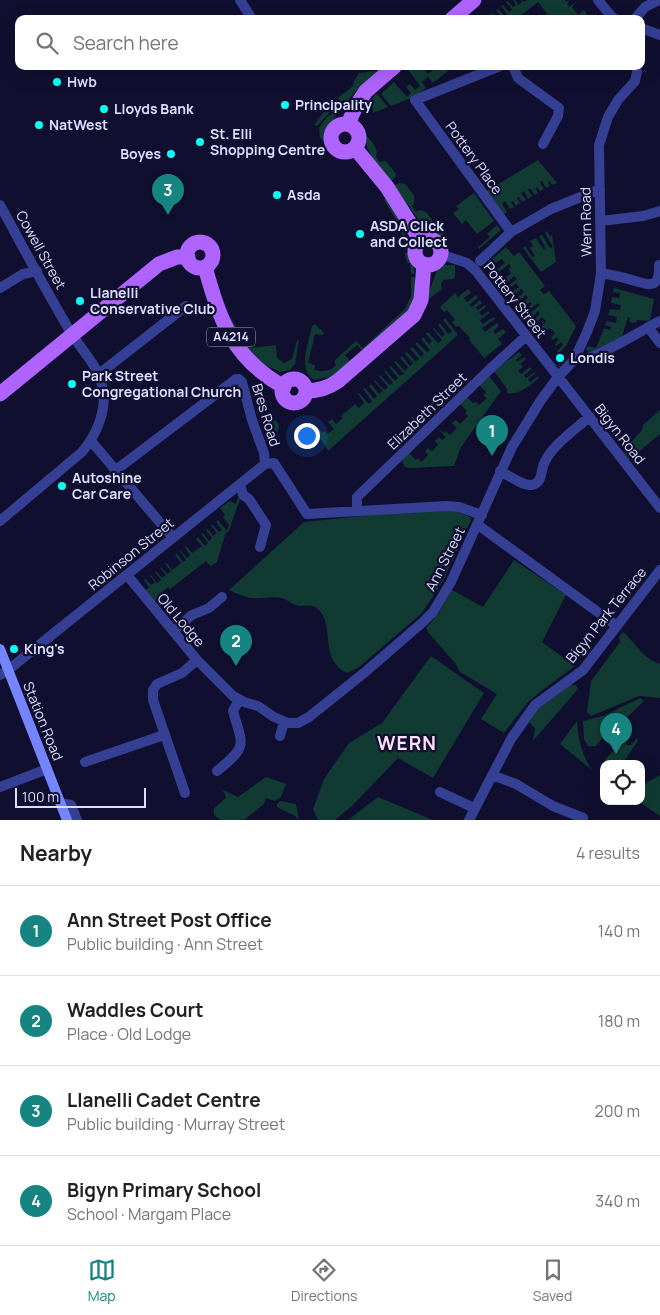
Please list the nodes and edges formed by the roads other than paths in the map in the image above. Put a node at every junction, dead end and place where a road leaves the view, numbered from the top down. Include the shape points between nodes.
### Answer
1 (240, 0) edge
2 (474, 0) edge
3 (598, 0) edge
4 (659, 0) edge
5 (249, 15) edge
6 (457, 15) edge
7 (609, 15) edge
8 (638, 15) edge
9 (645, 29) edge
10 (660, 34) edge
11 (390, 70) edge
12 (490, 70) edge
13 (515, 70) edge
14 (637, 70) edge
15 (348, 124) junction
16 (543, 144) dead end
17 (355, 148) junction
18 (600, 189) junction
19 (0, 205) edge
20 (660, 211) edge
21 (601, 221) junction
22 (511, 232) junction
23 (421, 241) junction
24 (440, 254) junction
25 (188, 257) junction
26 (480, 261) dead end
27 (424, 264) junction
28 (659, 264) edge
29 (205, 267) junction
30 (37, 271) junction
31 (601, 273) junction
32 (0, 288) edge
33 (186, 306) dead end
34 (660, 321) edge
35 (648, 327) junction
36 (73, 335) junction
37 (526, 336) junction
38 (660, 343) edge
39 (574, 360) junction
40 (99, 374) junction
41 (558, 377) junction
42 (0, 394) edge
43 (590, 417) junction
44 (91, 441) junction
45 (269, 463) junction
46 (116, 470) junction
47 (500, 471) junction
48 (240, 484) junction
49 (660, 508) edge
50 (357, 510) junction
51 (482, 515) junction
52 (0, 521) edge
53 (478, 525) junction
54 (173, 538) junction
55 (260, 547) dead end
56 (660, 570) edge
57 (127, 575) junction
58 (222, 597) dead end
59 (617, 626) junction
60 (172, 630) junction
61 (0, 649) edge
62 (197, 660) junction
63 (4, 673) edge
64 (239, 700) junction
65 (284, 722) junction
66 (164, 735) junction
67 (280, 736) dead end
68 (85, 762) dead end
69 (47, 769) junction
70 (217, 770) dead end
71 (492, 775) junction
72 (0, 787) edge
73 (440, 792) dead end
74 (185, 793) dead end
75 (61, 803) junction
76 (474, 808) junction
77 (583, 818) dead end
78 (68, 820) edge
79 (77, 820) edge
80 (469, 820) edge

1 - 5 street
2 - 6 main road
3 - 7 street
4 - 8 street via 645,7
9 - 10 street
11 - 15 main road via 366,91
12 - 22 street, Pottery Place via 414,100
13 - 16 street via 518,78 559,108
14 - 18 street, Wern Road via 634,81 618,100 601,134 598,156
15 - 17 main road via 358,133
15 - 17 main road via 336,128 331,140 340,151
17 - 23 main road via 387,187
18 - 21 street, Wern Road
18 - 22 street via 551,209
19 - 30 street, Cowell Street
20 - 21 street
21 - 31 street, Wern Road
22 - 26 street
23 - 24 main road via 433,240 439,246
23 - 27 main road, A4214 via 415,254
24 - 27 main road via 433,263
24 - 37 street, Pottery Street via 467,263 476,271
25 - 29 main road via 196,268
25 - 29 main road, A4214 via 192,246 205,243 213,256
25 - 36 main road via 177,256 158,264
27 - 29 main road, A4214 via 421,300 414,315 338,381 329,387 306,391 298,403 284,397 284,387 259,370 237,348 219,313
28 - 31 street via 657,281 646,285
30 - 32 street via 23,274
30 - 36 street, Cowell Street
31 - 39 street, Wern Road via 595,311
33 - 40 street
34 - 35 street
35 - 38 street
35 - 39 street via 598,354 578,362
36 - 40 street, Cowell Street
36 - 42 main road
37 - 41 street, Pottery Street
37 - 50 street, Elizabeth Street via 357,497
39 - 41 street, Wern Road
40 - 44 street via 104,406
41 - 43 street, Bigyn Road
41 - 47 street, Ann Street via 524,425
43 - 47 street via 549,455 536,484 527,485
43 - 49 street, Bigyn Road
44 - 46 street
44 - 52 street
45 - 46 street, Bres Road via 252,420 242,382 236,379
45 - 48 street, Robinson Street
45 - 50 street, Bres Road via 307,514
46 - 54 street
47 - 51 street, Ann Street
48 - 54 street, Robinson Street
48 - 55 street via 244,495 266,525
50 - 51 street via 446,506
51 - 53 street, Ann Street
53 - 59 street
53 - 65 street, Ann Street via 451,582 423,622 309,717 298,723
54 - 57 street, Robinson Street
56 - 59 street, Bigyn Park Terrace
57 - 60 street, Old Lodge
57 - 63 street, Robinson Street
58 - 60 street
59 - 71 street, Bigyn Park Terrace via 583,670 535,705 511,739
60 - 62 street, Old Lodge
61 - 63 main road, Station Road
62 - 64 street, Old Lodge
62 - 66 street via 182,673 160,682 153,690
63 - 69 main road, Station Road
64 - 65 street, Old Lodge via 258,706
64 - 70 street via 233,711 241,745 233,758
65 - 67 street
66 - 68 street
66 - 74 street
69 - 72 street
69 - 75 main road, Station Road
71 - 76 street, Bigyn Park Terrace
71 - 77 street
73 - 76 street
75 - 78 main road, Station Road
75 - 79 street, Station Road via 71,805
76 - 80 street, Bigyn Park Terrace

